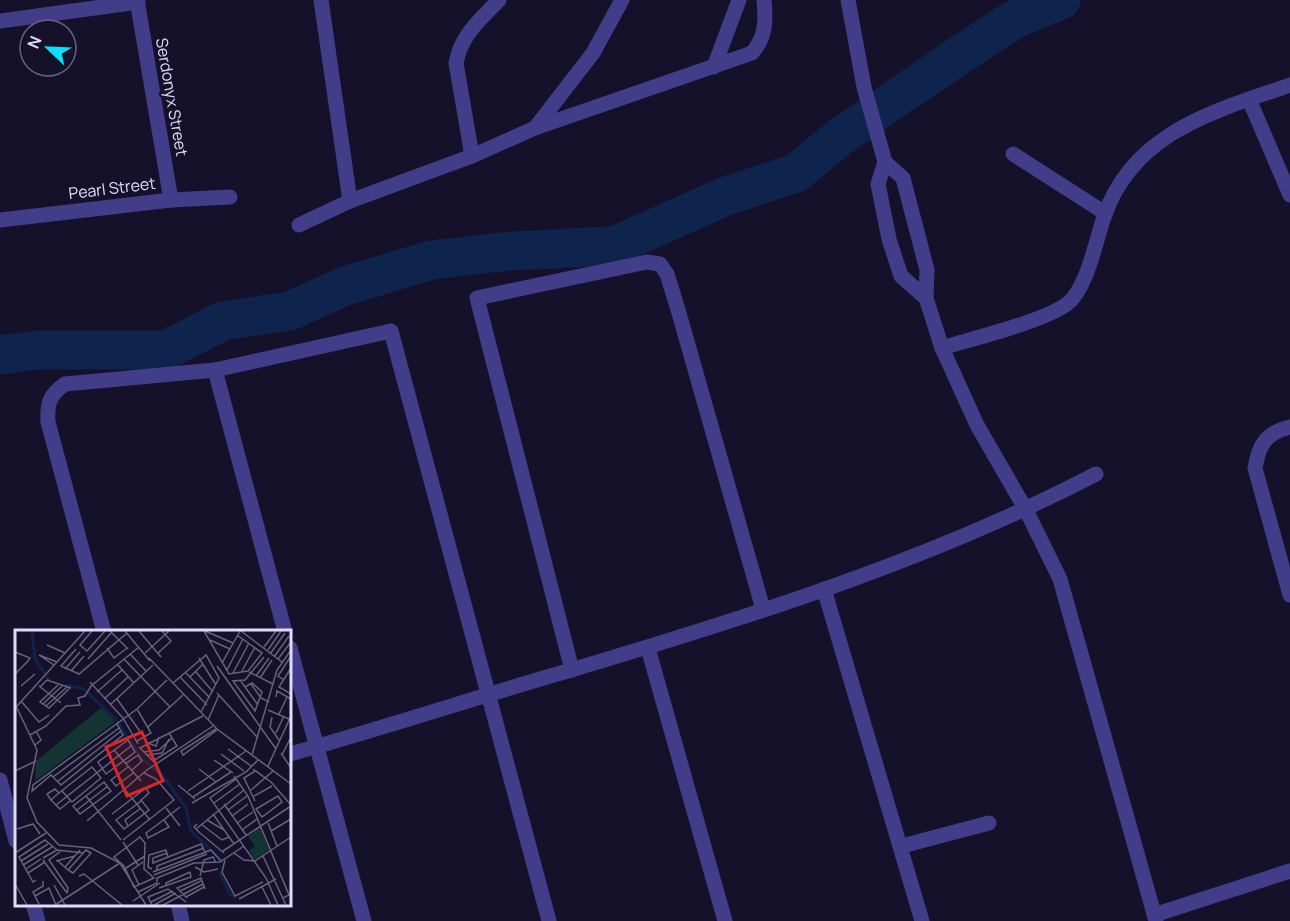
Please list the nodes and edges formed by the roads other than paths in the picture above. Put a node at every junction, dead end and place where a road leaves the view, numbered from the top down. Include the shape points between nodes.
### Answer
1 (321, 0) edge
2 (499, 0) edge
3 (622, 0) edge
4 (739, 0) edge
5 (764, 0) edge
6 (848, 0) edge
7 (137, 1) edge
8 (0, 21) edge
9 (714, 67) junction
10 (1290, 84) edge
11 (1249, 99) junction
12 (535, 128) junction
13 (1013, 154) dead end
14 (472, 156) junction
15 (885, 162) junction
16 (1290, 195) edge
17 (230, 197) dead end
18 (171, 200) junction
19 (350, 201) junction
20 (1105, 213) junction
21 (0, 220) edge
22 (299, 225) dead end
23 (926, 298) junction
24 (942, 348) junction
25 (215, 370) junction
26 (1290, 427) edge
27 (1096, 474) dead end
28 (1026, 510) junction
29 (824, 589) junction
30 (1290, 595) edge
31 (763, 609) junction
32 (103, 630) edge
33 (284, 630) edge
34 (648, 648) junction
35 (291, 652) edge
36 (572, 670) junction
37 (487, 695) junction
38 (316, 746) junction
39 (291, 754) edge
40 (0, 780) edge
41 (988, 823) dead end
42 (15, 837) edge
43 (902, 846) junction
44 (1290, 871) edge
45 (34, 906) edge
46 (178, 906) edge
47 (1155, 918) edge
48 (38, 921) edge
49 (182, 921) edge
50 (364, 921) edge
51 (549, 921) edge
52 (725, 921) edge
53 (922, 921) edge

1 - 19 street
2 - 14 street via 465,35 458,48 456,63
3 - 12 street via 593,53
4 - 9 street
5 - 9 street via 766,26 760,44 752,53
6 - 15 street via 864,87
7 - 8 street
7 - 18 street, Serdonyx Street
9 - 12 street
10 - 11 street
11 - 16 street
11 - 20 street via 1174,130 1139,159
12 - 14 street
13 - 20 street
14 - 19 street
15 - 23 street via 903,178 927,270
15 - 23 street via 878,184 889,240 900,276
17 - 18 street, Pearl Street
18 - 21 street, Pearl Street
19 - 22 street
20 - 24 street via 1089,264 1069,303 1051,313
23 - 24 street
24 - 28 street via 977,425
25 - 32 street via 65,384 47,404 48,423
25 - 33 street
25 - 37 street via 391,331
26 - 30 street via 1266,437 1255,468
27 - 28 street
28 - 29 street
28 - 47 street via 1060,579
29 - 31 street
29 - 43 street
31 - 34 street
31 - 36 street via 679,314 660,264 647,262 477,298
34 - 36 street
34 - 52 street
35 - 38 street
36 - 37 street
37 - 38 street
37 - 51 street
38 - 39 street
38 - 50 street
40 - 42 street
41 - 43 street
43 - 53 street
44 - 47 street
45 - 48 street
46 - 49 street

